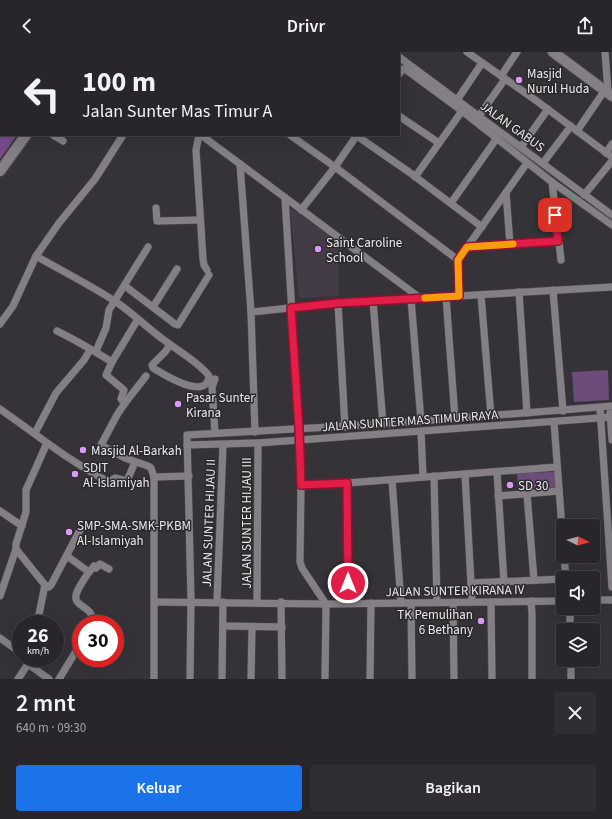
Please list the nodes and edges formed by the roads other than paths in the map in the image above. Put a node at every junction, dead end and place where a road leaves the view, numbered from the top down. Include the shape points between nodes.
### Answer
1 (467, 52) edge
2 (517, 52) edge
3 (553, 52) edge
4 (605, 52) edge
5 (400, 58) edge
6 (482, 62) junction
7 (400, 73) edge
8 (503, 77) junction
9 (608, 93) edge
10 (457, 100) junction
11 (548, 110) junction
12 (462, 111) junction
13 (479, 116) junction
14 (400, 117) edge
15 (574, 128) junction
16 (25, 136) edge
17 (55, 136) edge
18 (122, 136) edge
19 (200, 136) edge
20 (201, 136) edge
21 (293, 136) edge
22 (356, 136) edge
23 (358, 136) edge
24 (497, 138) junction
25 (63, 141) dead end
26 (439, 143) junction
27 (612, 144) edge
28 (521, 147) junction
29 (609, 155) edge
30 (612, 161) edge
31 (528, 163) junction
32 (544, 163) junction
33 (240, 164) junction
34 (335, 167) junction
35 (0, 171) edge
36 (415, 177) junction
37 (552, 182) junction
38 (506, 193) junction
39 (584, 195) junction
40 (285, 198) junction
41 (451, 203) junction
42 (156, 208) dead end
43 (301, 210) junction
44 (612, 215) edge
45 (200, 220) junction
46 (612, 225) edge
47 (482, 227) junction
48 (558, 241) junction
49 (510, 244) junction
50 (148, 247) dead end
51 (467, 247) junction
52 (36, 256) junction
53 (458, 260) junction
54 (561, 260) dead end
55 (177, 269) dead end
56 (125, 286) junction
57 (612, 286) edge
58 (553, 290) junction
59 (519, 292) junction
60 (481, 295) junction
61 (459, 296) junction
62 (446, 297) junction
63 (420, 298) junction
64 (411, 299) junction
65 (373, 301) junction
66 (116, 302) junction
67 (338, 303) junction
68 (153, 307) junction
69 (291, 308) junction
70 (251, 312) junction
71 (138, 318) junction
72 (0, 324) edge
73 (57, 331) dead end
74 (170, 345) junction
75 (93, 351) junction
76 (112, 362) junction
77 (146, 376) dead end
78 (212, 380) junction
79 (125, 403) junction
80 (610, 407) edge
81 (600, 408) junction
82 (0, 409) edge
83 (563, 410) junction
84 (528, 413) junction
85 (491, 416) junction
86 (611, 417) edge
87 (455, 418) junction
88 (600, 418) junction
89 (421, 421) junction
90 (554, 422) junction
91 (383, 424) junction
92 (345, 427) junction
93 (299, 429) junction
94 (255, 432) junction
95 (421, 432) junction
96 (35, 433) junction
97 (215, 433) junction
98 (300, 440) junction
99 (612, 440) edge
100 (47, 443) junction
101 (258, 443) junction
102 (187, 445) junction
103 (223, 445) junction
104 (135, 462) junction
105 (557, 467) junction
106 (497, 472) junction
107 (465, 474) junction
108 (189, 476) junction
109 (423, 476) junction
110 (434, 476) junction
111 (154, 477) junction
112 (392, 480) junction
113 (347, 483) junction
114 (301, 485) junction
115 (559, 491) junction
116 (527, 494) junction
117 (498, 496) junction
118 (0, 511) edge
119 (561, 519) edge
120 (22, 526) junction
121 (80, 530) dead end
122 (16, 549) junction
123 (67, 556) junction
124 (109, 570) dead end
125 (89, 572) junction
126 (556, 579) edge
127 (534, 580) junction
128 (504, 582) junction
129 (471, 583) junction
130 (45, 585) junction
131 (612, 587) edge
132 (0, 594) edge
133 (600, 600) edge
134 (612, 600) edge
135 (531, 601) junction
136 (556, 601) edge
137 (155, 602) junction
138 (191, 602) junction
139 (220, 602) junction
140 (257, 602) junction
141 (281, 602) junction
142 (438, 602) junction
143 (453, 602) junction
144 (472, 602) junction
145 (491, 602) junction
146 (370, 603) junction
147 (401, 603) junction
148 (410, 603) junction
149 (348, 604) junction
150 (326, 607) junction
151 (39, 615) edge
152 (92, 615) edge
153 (223, 626) junction
154 (252, 627) junction
155 (282, 627) junction
156 (0, 638) edge
157 (12, 647) edge
158 (72, 659) edge
159 (24, 667) edge
160 (36, 667) edge
161 (570, 667) edge
162 (18, 679) edge
163 (49, 679) edge
164 (60, 679) edge
165 (154, 679) edge
166 (190, 679) edge
167 (222, 679) edge
168 (251, 679) edge
169 (282, 679) edge
170 (325, 679) edge
171 (370, 679) edge
172 (412, 679) edge
173 (454, 679) edge
174 (492, 679) edge
175 (532, 679) edge
176 (571, 679) edge

1 - 6 street
2 - 8 street
3 - 9 street
4 - 9 street
5 - 10 street, JALAN GABUS
6 - 8 street
6 - 10 street
7 - 12 street via 405,68
8 - 11 street
8 - 13 street
9 - 15 street
10 - 13 street, JALAN GABUS
11 - 15 street
11 - 28 street
12 - 24 street
12 - 26 street
13 - 28 street, JALAN GABUS
14 - 26 street
15 - 29 street
15 - 32 street
16 - 35 street
17 - 25 street
18 - 52 street via 95,179
19 - 45 street via 196,150
20 - 33 street
21 - 34 street
22 - 34 street
23 - 36 street
24 - 31 street
24 - 41 street
26 - 36 street
27 - 29 street
28 - 32 street, JALAN GABUS
30 - 39 street
31 - 37 street
31 - 38 street
32 - 39 street, JALAN GABUS
33 - 40 street
33 - 70 street
34 - 43 street
34 - 53 street
36 - 41 street
37 - 46 street
37 - 48 street
38 - 47 street
38 - 49 street
39 - 44 street, JALAN GABUS
40 - 43 street
40 - 69 street
41 - 47 street
42 - 45 street via 156,220
43 - 63 street
45 - 68 street via 203,259 208,272 178,325
47 - 51 street
48 - 49 street
48 - 54 street
49 - 51 street
50 - 56 street
51 - 53 street
52 - 66 street
52 - 72 street via 13,306
53 - 61 street
55 - 68 street
56 - 66 street
56 - 68 street
57 - 58 street
58 - 59 street
58 - 83 street
59 - 60 street
59 - 84 street
60 - 61 street
60 - 85 street
61 - 62 street
62 - 63 street
62 - 87 street
63 - 64 street
64 - 65 street
64 - 89 street
65 - 67 street
65 - 91 street
66 - 71 street
66 - 75 street via 109,310 106,328
67 - 69 street
67 - 92 street
69 - 70 street
69 - 93 street
70 - 94 street
71 - 74 street
71 - 76 street
73 - 75 street
74 - 78 street via 206,371
74 - 78 street via 152,365 153,368 188,386 204,385
75 - 76 street
75 - 96 street via 56,393
76 - 79 street via 106,376 124,390 120,399
77 - 79 street
78 - 97 street
79 - 104 street via 101,445
80 - 81 street, JALAN SUNTER MAS TIMUR RAYA
80 - 86 street
81 - 83 street, JALAN SUNTER MAS TIMUR RAYA
81 - 88 street
82 - 96 street
83 - 84 street, JALAN SUNTER MAS TIMUR RAYA
84 - 85 street, JALAN SUNTER MAS TIMUR RAYA
85 - 87 street, JALAN SUNTER MAS TIMUR RAYA
86 - 88 street, JALAN SUNTER MAS TIMUR RAYA
86 - 99 street
87 - 89 street, JALAN SUNTER MAS TIMUR RAYA
88 - 90 street, JALAN SUNTER MAS TIMUR RAYA
88 - 131 street
89 - 91 street, JALAN SUNTER MAS TIMUR RAYA
90 - 95 street, JALAN SUNTER MAS TIMUR RAYA
90 - 105 street
91 - 92 street, JALAN SUNTER MAS TIMUR RAYA
92 - 93 street, JALAN SUNTER MAS TIMUR RAYA
93 - 94 street, JALAN SUNTER MAS TIMUR RAYA
93 - 98 street
94 - 97 street, JALAN SUNTER MAS TIMUR RAYA
95 - 98 street, JALAN SUNTER MAS TIMUR RAYA
95 - 109 street
96 - 100 street
97 - 102 street, JALAN SUNTER MAS TIMUR RAYA via 187,435
98 - 101 street, JALAN SUNTER MAS TIMUR RAYA
98 - 114 street
100 - 104 street via 109,482 115,478 127,482
100 - 120 street via 27,486 26,512
101 - 103 street, JALAN SUNTER MAS TIMUR RAYA
101 - 140 street, JALAN SUNTER HIJAU III
102 - 103 street, JALAN SUNTER MAS TIMUR RAYA
102 - 108 street
103 - 139 street, JALAN SUNTER HIJAU II
104 - 111 street via 151,468
105 - 106 street
105 - 115 street
106 - 107 street
106 - 117 street
107 - 110 street
107 - 129 street
108 - 111 street
108 - 138 street
109 - 110 street
109 - 112 street
110 - 142 street
111 - 137 street
112 - 113 street
112 - 147 street
113 - 114 street
113 - 149 street
114 - 150 street via 300,562
115 - 116 street
115 - 119 street
116 - 117 street
116 - 127 street
117 - 128 street
118 - 120 street
120 - 122 street
121 - 123 street
122 - 130 street
122 - 132 street
123 - 125 street
123 - 130 street via 51,586
124 - 125 street via 100,564
125 - 152 street via 76,593 76,600
126 - 127 street
127 - 128 street
128 - 129 street
129 - 144 street
130 - 151 street
133 - 134 street
135 - 136 street, JALAN SUNTER KIRANA IV
135 - 145 street, JALAN SUNTER KIRANA IV
135 - 175 street
137 - 138 street, JALAN SUNTER KIRANA IV
137 - 165 street
138 - 139 street, JALAN SUNTER KIRANA IV
138 - 166 street
139 - 140 street, JALAN SUNTER KIRANA IV
139 - 153 street, JALAN SUNTER HIJAU II
140 - 141 street, JALAN SUNTER KIRANA IV
141 - 150 street, JALAN SUNTER KIRANA IV
141 - 155 street
142 - 143 street, JALAN SUNTER KIRANA IV
142 - 148 street, JALAN SUNTER KIRANA IV
143 - 144 street, JALAN SUNTER KIRANA IV
143 - 173 street
144 - 145 street, JALAN SUNTER KIRANA IV
145 - 174 street
146 - 147 street, JALAN SUNTER KIRANA IV
146 - 149 street, JALAN SUNTER KIRANA IV
146 - 171 street
147 - 148 street, JALAN SUNTER KIRANA IV
148 - 172 street
149 - 150 street, JALAN SUNTER KIRANA IV
150 - 170 street
153 - 154 street
153 - 167 street, JALAN SUNTER HIJAU II
154 - 155 street
154 - 168 street
155 - 169 street
156 - 157 street
158 - 164 street
159 - 162 street
160 - 163 street
161 - 176 street

